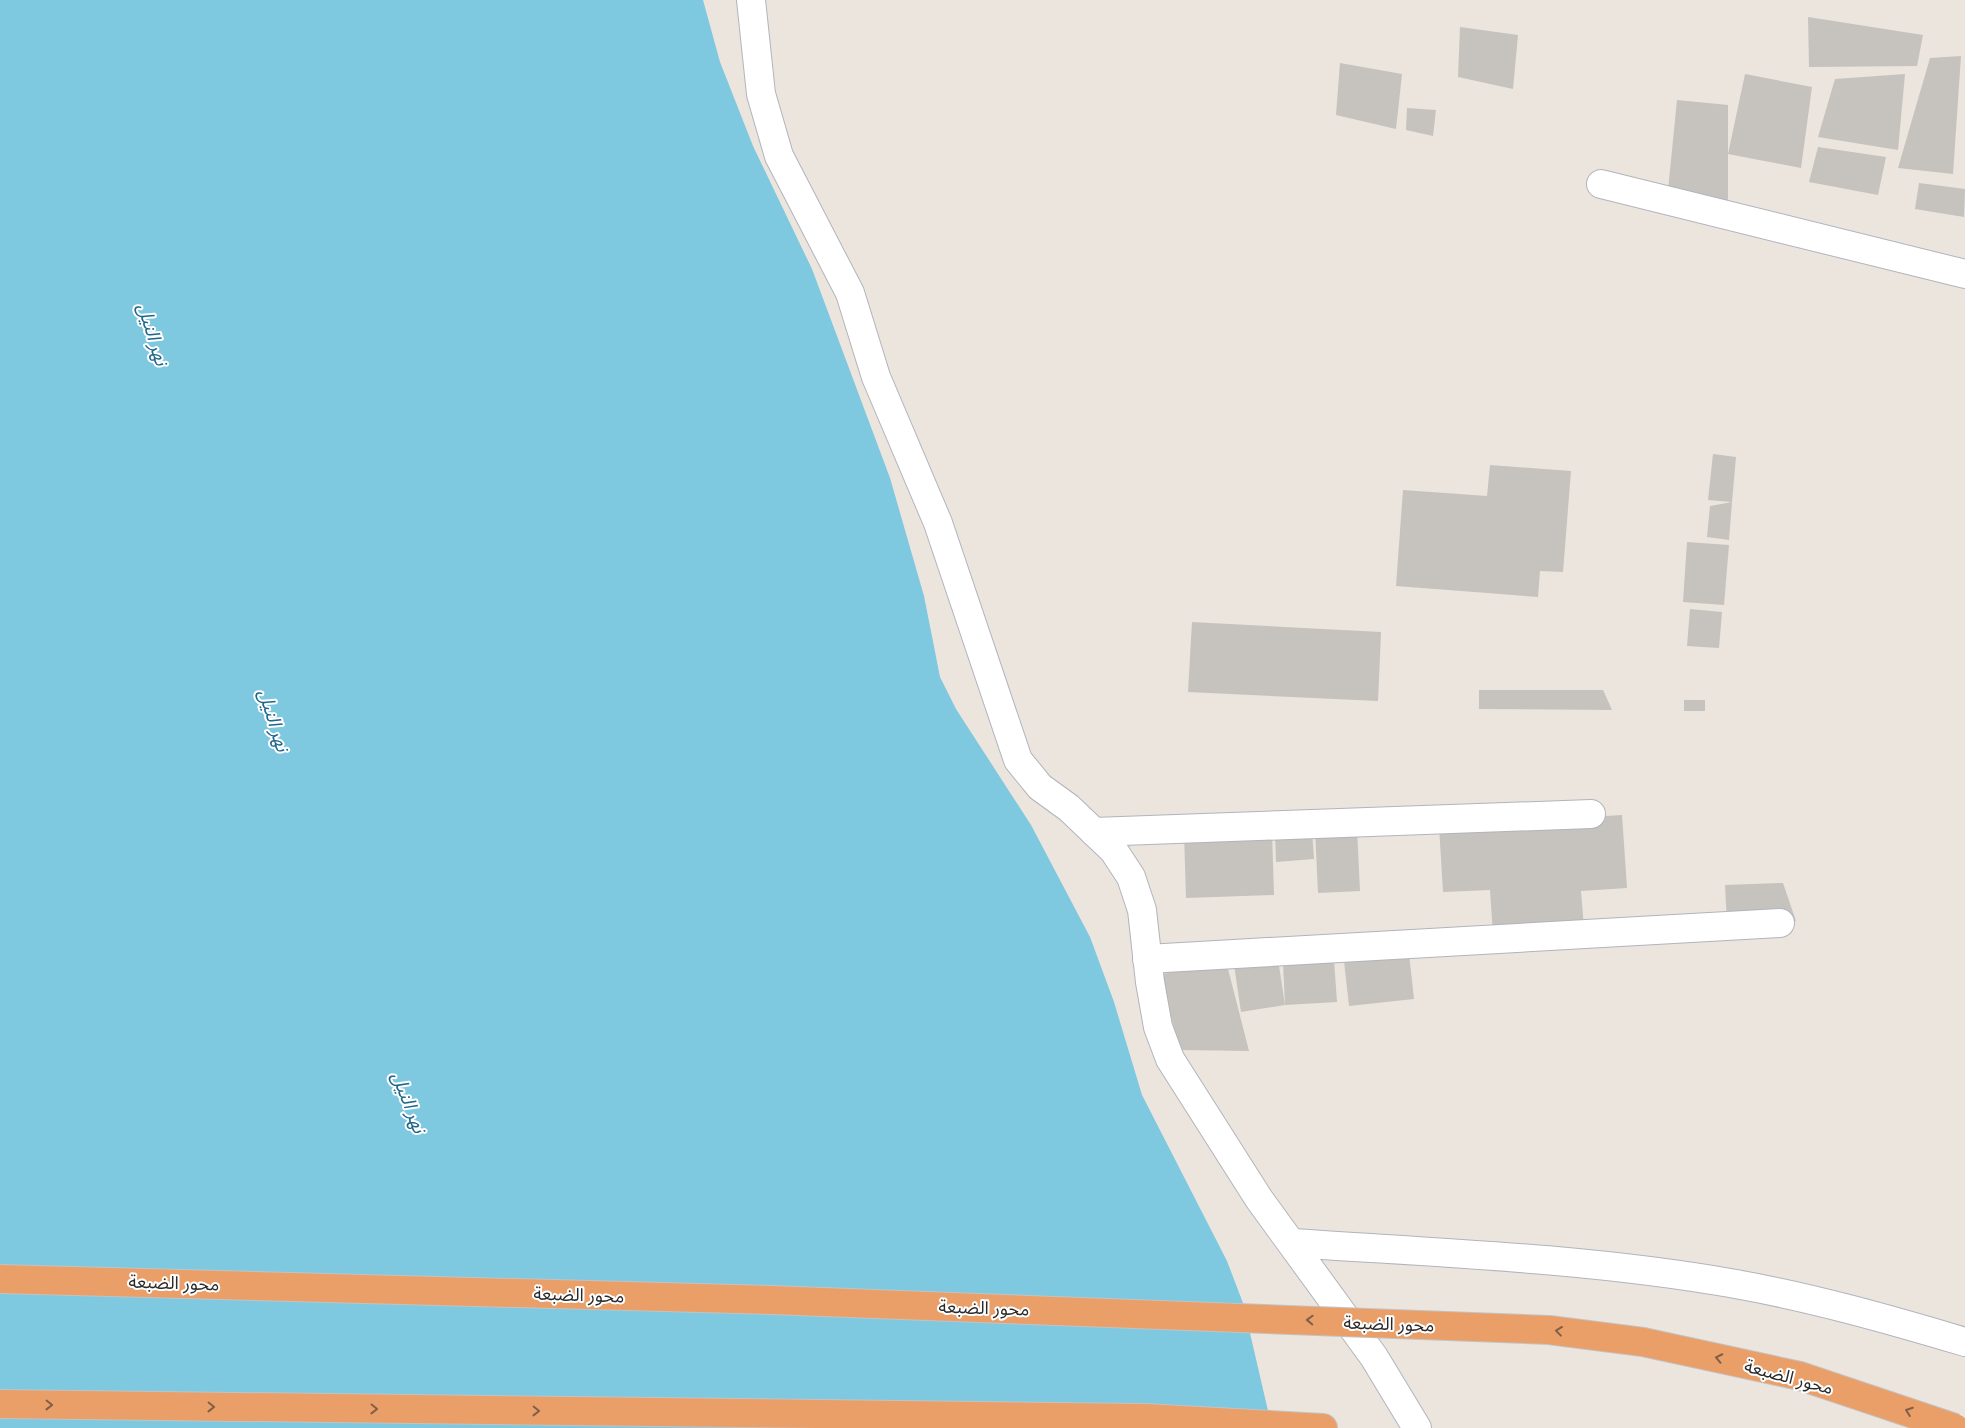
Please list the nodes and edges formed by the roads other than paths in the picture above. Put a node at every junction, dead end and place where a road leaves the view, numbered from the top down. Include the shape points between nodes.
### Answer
1 (751, 0) edge
2 (1601, 184) dead end
3 (1965, 274) edge
4 (1591, 814) dead end
5 (1094, 832) junction
6 (1780, 923) dead end
7 (1148, 959) junction
8 (1293, 1243) junction
9 (0, 1279) edge
10 (1965, 1342) edge
11 (0, 1404) edge
12 (1323, 1428) edge
13 (1417, 1428) edge
14 (1955, 1428) edge

1 - 5 street via 761,94 779,156 850,293 876,377 938,523 1018,760 1040,787
2 - 3 street
4 - 5 street
5 - 7 street via 1114,851 1132,877 1142,910
6 - 7 street
7 - 8 street via 1158,1027 1170,1059 1259,1199
8 - 10 street via 1589,1263 1731,1283 1874,1315
8 - 13 street via 1374,1356
14 -> 9 highway, محور الضبعة, bridge via 1800,1376 1643,1342 1550,1330 771,1300
11 -> 12 highway via 1145,1418

